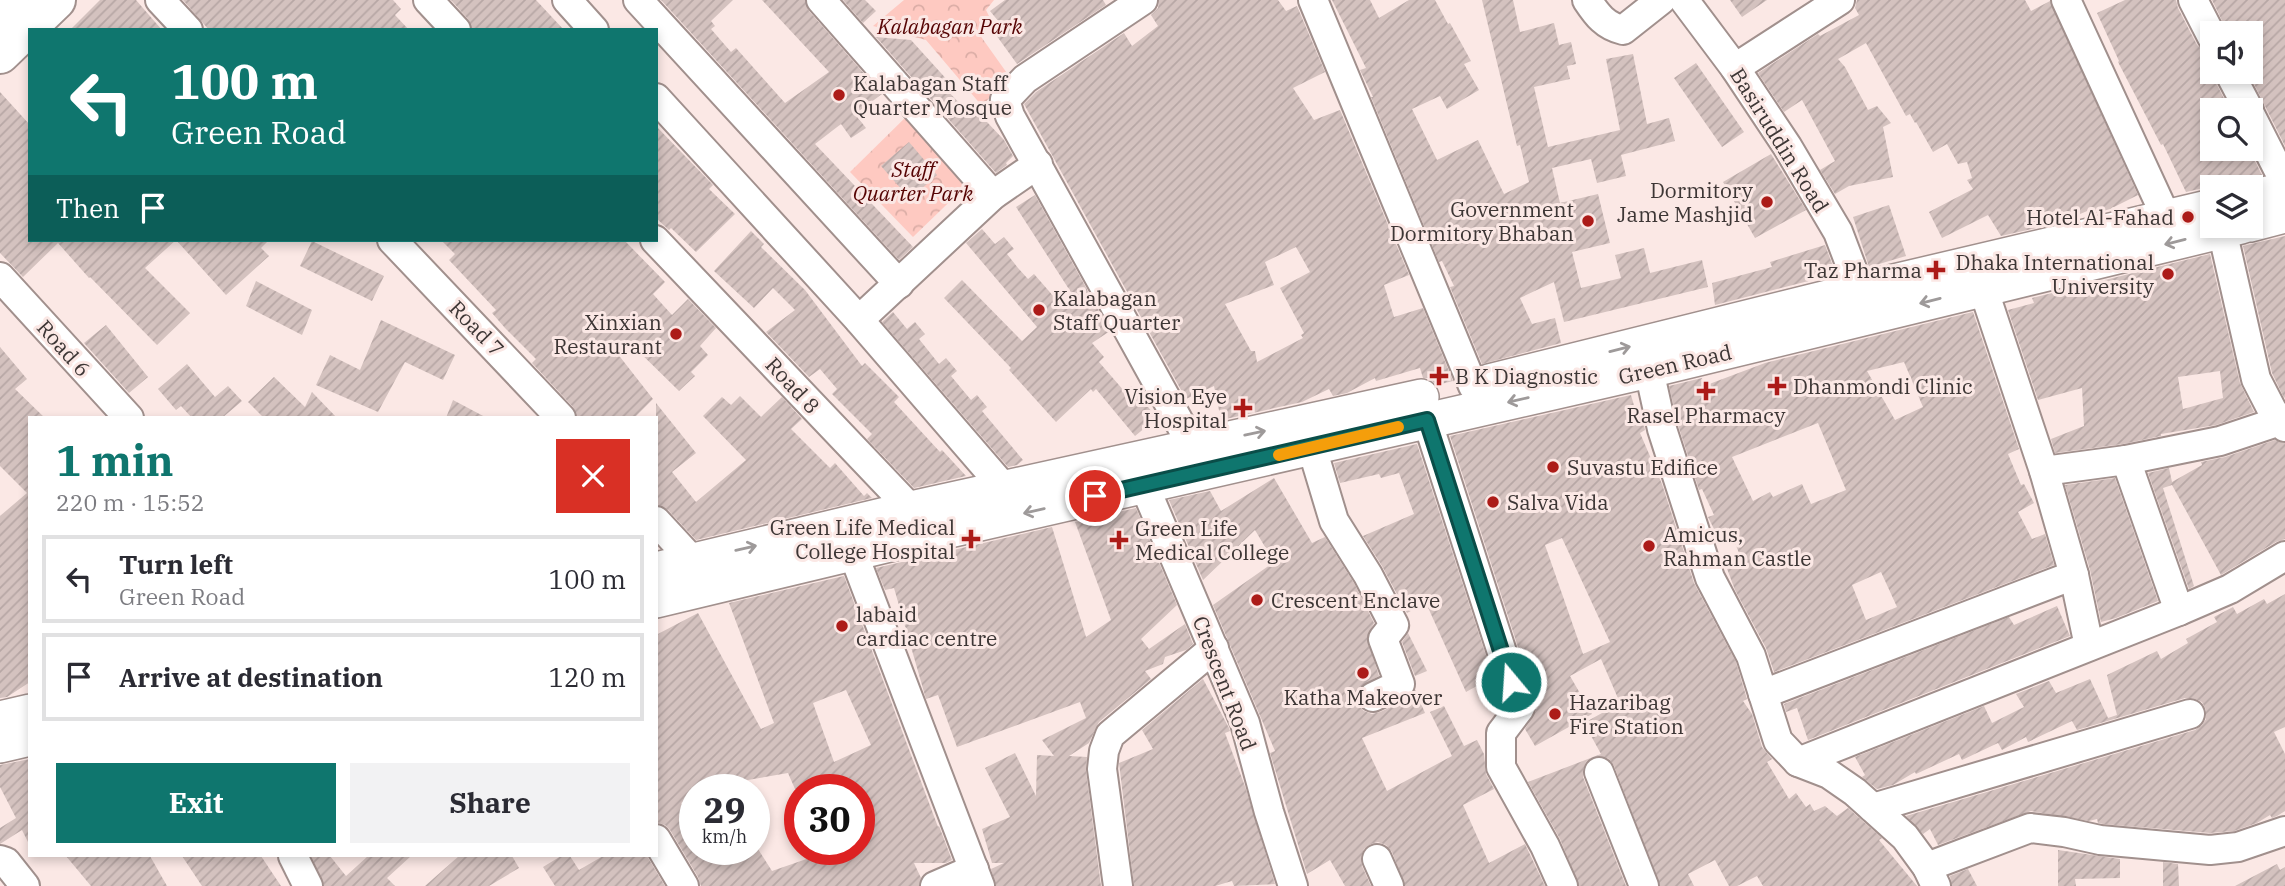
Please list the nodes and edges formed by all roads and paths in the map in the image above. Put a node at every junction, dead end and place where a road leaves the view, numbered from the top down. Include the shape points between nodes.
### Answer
1 (10, 0) edge
2 (56, 0) edge
3 (160, 0) edge
4 (428, 0) edge
5 (567, 0) edge
6 (638, 0) edge
7 (821, 0) edge
8 (1143, 0) edge
9 (1313, 0) edge
10 (1587, 0) edge
11 (1661, 0) edge
12 (1684, 0) edge
13 (1840, 0) edge
14 (2066, 0) edge
15 (2203, 4) edge
16 (0, 10) edge
17 (2208, 21) edge
18 (186, 28) edge
19 (454, 28) edge
20 (592, 28) edge
21 (0, 54) edge
22 (1735, 68) junction
23 (658, 100) edge
24 (2263, 138) edge
25 (1038, 164) junction
26 (2285, 183) edge
27 (2285, 190) edge
28 (993, 195) junction
29 (2263, 195) edge
30 (2285, 215) edge
31 (2166, 217) junction
32 (2263, 218) edge
33 (2200, 220) edge
34 (2200, 230) edge
35 (2234, 238) edge
36 (394, 242) edge
37 (657, 242) edge
38 (0, 277) edge
39 (899, 284) junction
40 (1983, 288) junction
41 (1860, 290) junction
42 (859, 320) junction
43 (1649, 370) junction
44 (1474, 386) junction
45 (126, 416) edge
46 (559, 416) edge
47 (1427, 420) junction
48 (2282, 424) edge
49 (1193, 446) junction
50 (1312, 448) junction
51 (2126, 460) junction
52 (2045, 471) junction
53 (1144, 485) junction
54 (1005, 489) junction
55 (658, 523) edge
56 (917, 523) junction
57 (853, 553) junction
58 (2285, 556) edge
59 (658, 570) edge
60 (701, 574) junction
61 (2074, 575) junction
62 (658, 599) edge
63 (2179, 611) junction
64 (2089, 646) junction
65 (1214, 648) junction
66 (1763, 694) junction
67 (1373, 697) dead end
68 (28, 712) edge
69 (2190, 714) dead end
70 (0, 719) edge
71 (28, 738) edge
72 (0, 745) edge
73 (1798, 762) junction
74 (1599, 772) dead end
75 (1873, 808) junction
76 (2285, 831) edge
77 (658, 842) edge
78 (294, 857) edge
79 (1377, 859) dead end
80 (0, 860) edge
81 (1931, 876) edge
82 (977, 877) edge
83 (25, 886) edge
84 (308, 886) edge
85 (684, 886) edge
86 (935, 886) edge
87 (1118, 886) edge
88 (1293, 886) edge
89 (1389, 886) edge
90 (1563, 886) edge
91 (1644, 886) edge

1 - 16 highway
2 - 21 highway
3 - 18 street
4 - 19 street
5 - 20 street
6 - 39 street
7 - 28 street
8 - 25 street via 1025,79 1005,100
9 - 44 street
10 - 11 street via 1611,27 1623,30
12 - 22 street, Basiruddin Road
13 - 22 street
14 - 31 street
15 - 17 street
22 - 41 street, Basiruddin Road via 1838,232
23 - 42 street
24 - 26 street
25 - 28 street
25 - 49 street
27 - 29 main road
28 - 39 street
30 - 32 main road, Green Road
31 - 33 main road, Green Road
31 - 41 main road, Green Road
34 -> 40 main road, Green Road
35 - 48 street via 2256,379
36 - 46 street, Road 7
37 - 56 street, Road 8
38 - 45 street, Road 6
39 - 42 street
40 -> 43 main road, Green Road
40 - 52 street
44 -> 41 main road, Green Road
42 - 54 street
43 -> 47 main road, Green Road
43 - 66 street via 1662,429 1710,578 1745,642
49 -> 44 main road, Green Road
47 - 50 main road, Green Road
47 - 90 street via 1520,708 1502,733 1501,767
48 - 51 street
49 - 54 main road, Green Road
50 - 53 main road, Green Road
50 - 67 street via 1334,521 1394,625 1383,639 1400,684
51 - 52 street
51 - 63 street
52 - 61 street
53 -> 56 main road, Green Road
53 - 65 street, Crescent Road
54 - 56 main road, Green Road
55 - 60 street
56 - 57 main road, Green Road
60 -> 56 main road, Green Road
57 - 60 main road, Green Road
57 - 82 street
58 - 63 street via 2230,589
59 - 60 main road, Green Road
60 - 62 main road, Green Road
61 - 64 street
61 - 66 street
63 - 64 street
64 - 73 street
65 - 87 street via 1110,736 1102,769
65 - 88 street, Crescent Road via 1245,723
66 - 73 street via 1778,741
68 - 70 main road
69 - 75 street
71 - 72 main road
73 - 75 street via 1829,774
74 - 91 street
75 - 81 street via 1905,836
76 - 81 street via 2238,847 2210,850 2100,841 2031,828
77 - 85 street
78 - 84 street
79 - 89 street
80 - 83 street
82 - 86 street

